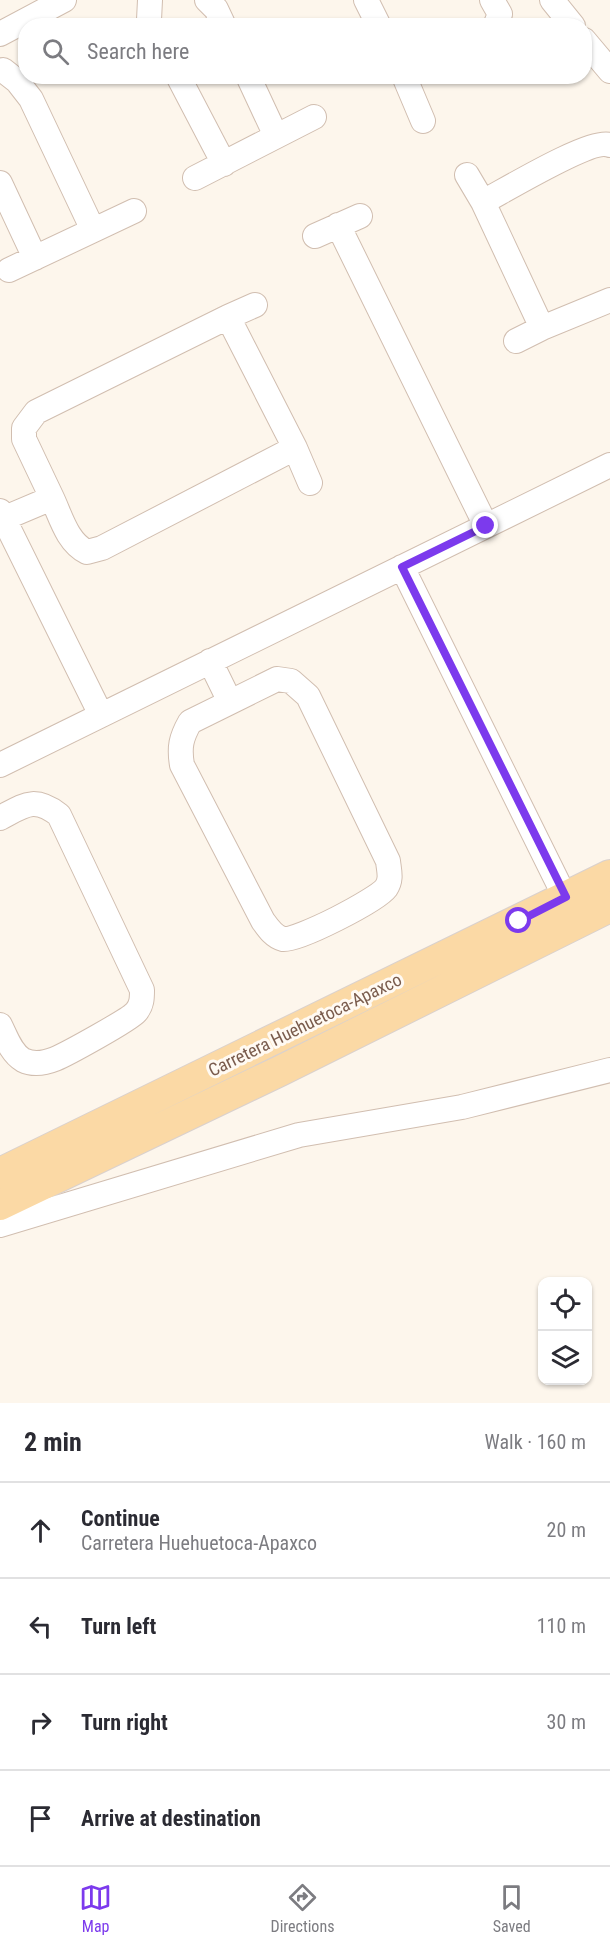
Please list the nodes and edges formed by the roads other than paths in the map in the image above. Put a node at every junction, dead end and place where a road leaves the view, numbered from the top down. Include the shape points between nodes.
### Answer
1 (64, 0) edge
2 (150, 0) edge
3 (207, 0) edge
4 (366, 0) edge
5 (492, 0) edge
6 (552, 0) edge
7 (30, 18) edge
8 (149, 18) edge
9 (220, 18) edge
10 (375, 18) edge
11 (498, 18) edge
12 (567, 18) edge
13 (18, 24) edge
14 (0, 34) edge
15 (592, 49) edge
16 (0, 71) edge
17 (610, 71) edge
18 (18, 82) edge
19 (19, 84) edge
20 (182, 84) edge
21 (252, 84) edge
22 (407, 84) edge
23 (314, 117) dead end
24 (423, 121) dead end
25 (276, 136) junction
26 (610, 145) edge
27 (224, 164) junction
28 (467, 175) dead end
29 (195, 178) dead end
30 (0, 183) edge
31 (483, 202) junction
32 (134, 212) dead end
33 (93, 230) junction
34 (315, 236) dead end
35 (35, 258) junction
36 (9, 270) dead end
37 (610, 300) edge
38 (255, 305) dead end
39 (228, 317) junction
40 (542, 328) junction
41 (516, 341) dead end
42 (295, 448) junction
43 (610, 465) edge
44 (310, 483) dead end
45 (52, 498) junction
46 (1, 517) edge
47 (486, 526) junction
48 (402, 567) junction
49 (210, 661) junction
50 (231, 702) junction
51 (100, 715) junction
52 (0, 765) edge
53 (0, 818) edge
54 (610, 875) edge
55 (566, 897) junction
56 (610, 907) edge
57 (0, 1025) edge
58 (610, 1070) edge
59 (0, 1173) edge
60 (0, 1205) edge
61 (0, 1225) edge

1 - 7 street
2 - 8 street
3 - 9 street
4 - 10 street
5 - 11 street
6 - 12 street
13 - 14 street
15 - 17 street
16 - 18 street
19 - 33 street via 31,99
20 - 27 street
21 - 25 street
22 - 24 street
23 - 25 street
25 - 27 street
26 - 31 street via 584,149
27 - 29 street
28 - 31 street
30 - 35 street
31 - 40 street
32 - 33 street
33 - 35 street
34 - 47 street via 349,221
35 - 36 street
37 - 40 street
38 - 39 street
39 - 42 street
39 - 45 street via 36,412 24,428 24,439
40 - 41 street
42 - 44 street
42 - 45 street via 102,548 87,552 77,548 69,536
43 - 47 street
45 - 46 street
46 - 51 street
47 - 48 street
48 - 49 street
48 - 55 street
49 - 50 street
49 - 51 street
50 - 50 street via 190,723 179,748 182,765 271,933 283,939 299,936 379,894 390,878 387,861 308,696 299,686 277,679
51 - 52 street
53 - 57 street via 38,803 59,815 142,990 142,1002 136,1013 54,1060 37,1064 23,1060 13,1050
54 - 55 main road, Carretera Huehuetoca-Apaxco
55 - 59 main road, Carretera Huehuetoca-Apaxco
56 - 60 main road, Carretera Huehuetoca-Apaxco
58 - 61 street via 462,1107 299,1135

